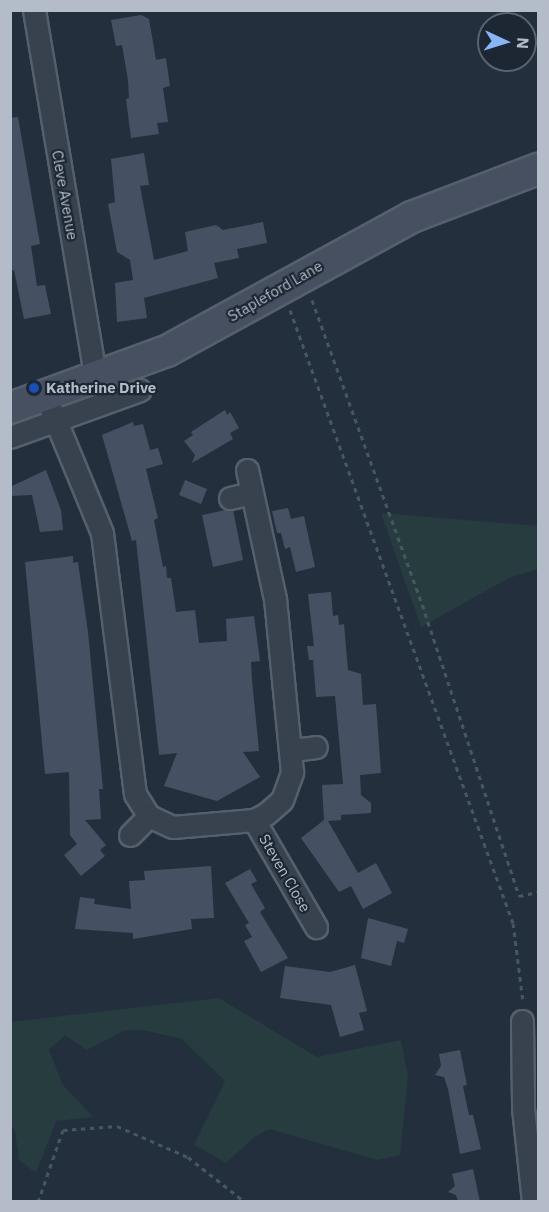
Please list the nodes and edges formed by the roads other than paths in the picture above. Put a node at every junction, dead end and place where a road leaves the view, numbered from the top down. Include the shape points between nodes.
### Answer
1 (34, 10) edge
2 (538, 169) edge
3 (96, 379) junction
4 (140, 390) dead end
5 (10, 408) edge
6 (51, 409) junction
7 (10, 437) edge
8 (247, 471) dead end
9 (252, 494) junction
10 (230, 498) dead end
11 (316, 747) dead end
12 (292, 750) junction
13 (149, 816) junction
14 (254, 820) junction
15 (130, 836) dead end
16 (316, 927) dead end
17 (522, 1021) road end
18 (530, 1056) edge
19 (533, 1202) edge

1 - 3 street, Cleve Avenue
2 - 3 main road, Stapleford Lane via 412,217 175,347
3 - 6 main road, Stapleford Lane
4 - 6 street, Stapleford Lane
5 - 6 main road, Stapleford Lane
6 - 7 street, Stapleford Lane
6 - 13 street via 102,533 112,589 132,780 141,808
8 - 9 street
9 - 10 street
9 - 12 street via 275,599
11 - 12 street
12 - 14 street via 289,787 282,800
13 - 14 street via 173,827
13 - 15 street
14 - 16 street, Steven Close
17 - 18 street
18 - 19 street

